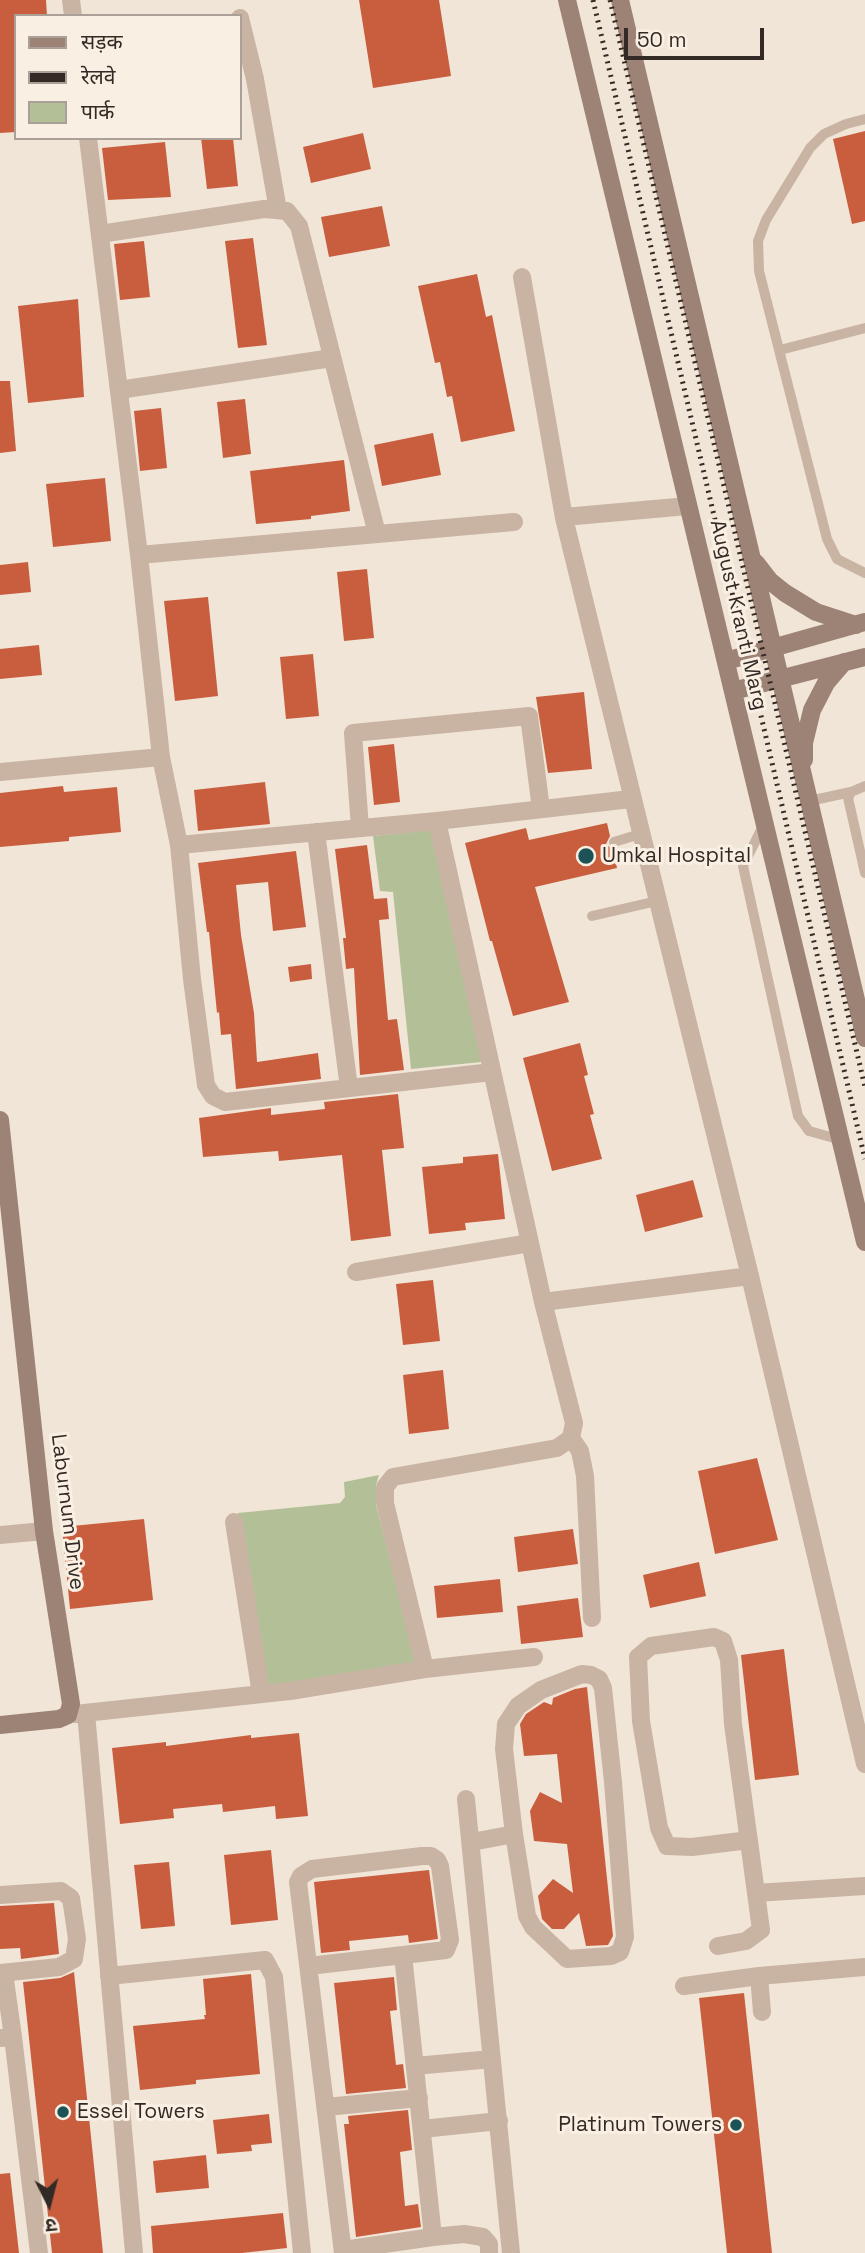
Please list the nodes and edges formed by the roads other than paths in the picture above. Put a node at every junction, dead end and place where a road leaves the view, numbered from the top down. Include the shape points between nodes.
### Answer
1 (567, 0) edge
2 (620, 0) edge
3 (242, 25) edge
4 (865, 119) edge
5 (88, 140) edge
6 (278, 210) junction
7 (100, 234) junction
8 (522, 277) dead end
9 (865, 328) edge
10 (780, 350) junction
11 (332, 358) junction
12 (119, 390) junction
13 (688, 506) junction
14 (564, 517) junction
15 (514, 522) dead end
16 (377, 534) junction
17 (139, 555) junction
18 (752, 558) junction
19 (865, 573) edge
20 (860, 624) edge
21 (773, 649) junction
22 (865, 657) edge
23 (726, 661) junction
24 (844, 662) junction
25 (780, 680) junction
26 (733, 691) junction
27 (161, 757) junction
28 (0, 772) edge
29 (804, 778) junction
30 (865, 786) edge
31 (851, 792) junction
32 (632, 799) junction
33 (809, 801) junction
34 (541, 809) junction
35 (437, 821) junction
36 (764, 824) junction
37 (360, 828) junction
38 (316, 832) junction
39 (640, 834) junction
40 (614, 842) dead end
41 (179, 845) junction
42 (865, 873) edge
43 (657, 901) junction
44 (592, 916) dead end
45 (865, 1038) edge
46 (492, 1072) junction
47 (349, 1088) junction
48 (0, 1120) edge
49 (841, 1140) junction
50 (865, 1242) edge
51 (530, 1243) junction
52 (356, 1272) dead end
53 (750, 1276) junction
54 (543, 1302) junction
55 (571, 1438) junction
56 (234, 1522) dead end
57 (44, 1531) junction
58 (0, 1535) edge
59 (592, 1618) dead end
60 (534, 1657) dead end
61 (425, 1669) junction
62 (261, 1694) junction
63 (77, 1714) junction
64 (0, 1725) edge
65 (865, 1763) edge
66 (466, 1799) dead end
67 (514, 1834) junction
68 (749, 1840) junction
69 (472, 1842) junction
70 (865, 1886) edge
71 (756, 1893) junction
72 (0, 1895) edge
73 (718, 1947) dead end
74 (403, 1955) junction
75 (309, 1965) junction
76 (864, 1972) edge
77 (2, 1973) edge
78 (109, 1976) junction
79 (759, 1976) junction
80 (684, 1986) dead end
81 (762, 2012) dead end
82 (7, 2038) edge
83 (492, 2059) junction
84 (415, 2066) junction
85 (419, 2098) junction
86 (326, 2107) junction
87 (499, 2121) junction
88 (422, 2129) junction
89 (433, 2237) junction
90 (343, 2251) edge
91 (40, 2253) edge
92 (134, 2253) edge
93 (302, 2253) edge
94 (489, 2253) edge
95 (511, 2253) edge

1 - 13 main road, August Kranti Marg
2 - 18 main road, August Kranti Marg
3 - 6 street
4 - 10 lane via 824,134 810,148 766,220 758,242 759,271
5 - 7 street
6 - 7 street
6 - 11 street via 287,211 299,226
7 - 12 street
8 - 14 street
9 - 10 lane
10 - 19 lane via 827,539 837,559
11 - 12 street
11 - 16 street
12 - 17 street
13 - 14 street
13 - 23 main road, August Kranti Marg
14 - 32 street
15 - 16 street
16 - 17 street
17 - 27 street
18 - 20 main road via 770,581 816,612
18 - 21 main road, August Kranti Marg
20 - 21 main road
21 - 23 main road
21 - 25 main road, August Kranti Marg
22 - 24 main road
23 - 26 main road, August Kranti Marg
24 - 25 main road
24 - 29 main road via 826,683 813,710 804,743
25 - 26 main road
25 - 29 main road, August Kranti Marg
26 - 36 main road, August Kranti Marg
27 - 28 street
27 - 41 street
29 - 33 main road, August Kranti Marg
30 - 31 lane
31 - 33 lane
31 - 42 lane via 849,809
32 - 34 street
32 - 39 street
33 - 45 main road, August Kranti Marg
34 - 35 street
34 - 37 street via 529,716 353,733
35 - 37 street
35 - 46 street
36 - 49 main road, August Kranti Marg
36 - 49 lane via 743,866 798,1116 809,1131
37 - 38 street
38 - 41 street
38 - 47 street
39 - 40 lane
39 - 43 street
41 - 47 street via 206,1085 213,1096 225,1102
43 - 44 lane
43 - 53 street
46 - 47 street
46 - 51 street
48 - 57 main road, Laburnum Drive
49 - 50 main road, August Kranti Marg
51 - 52 street
51 - 54 street
53 - 54 street
53 - 65 street
54 - 55 street via 574,1423
55 - 59 street via 580,1451 586,1476
55 - 61 street via 557,1448 393,1477 385,1487 384,1503
56 - 62 street
57 - 58 street
57 - 63 main road, Laburnum Drive via 71,1704
60 - 61 street
61 - 62 street
62 - 63 street
63 - 64 main road
63 - 78 street
66 - 69 street
67 - 67 street via 527,1916 533,1927 567,1959 620,1952 625,1937 613,1782 599,1679 582,1674 541,1690 518,1706 506,1724 504,1749
67 - 69 street
68 - 68 street via 723,1641 714,1637 651,1646 638,1657 642,1721 659,1828 667,1846
68 - 71 street
69 - 83 street
70 - 71 street
71 - 73 street via 761,1930 746,1941
72 - 77 street via 61,1891 71,1898 77,1939 74,1959 59,1967
74 - 75 street
74 - 75 street via 442,1952 449,1946 440,1866 431,1856 306,1872 299,1882
74 - 84 street
75 - 86 street
76 - 79 street
77 - 82 street
78 - 92 street
78 - 93 street via 265,1961 274,1977
79 - 80 street
79 - 81 street
82 - 91 street
83 - 84 street
83 - 87 street
84 - 85 street
85 - 86 street
85 - 88 street
86 - 90 street
87 - 88 street
87 - 95 street
88 - 89 street
89 - 90 street
89 - 94 street via 483,2237

